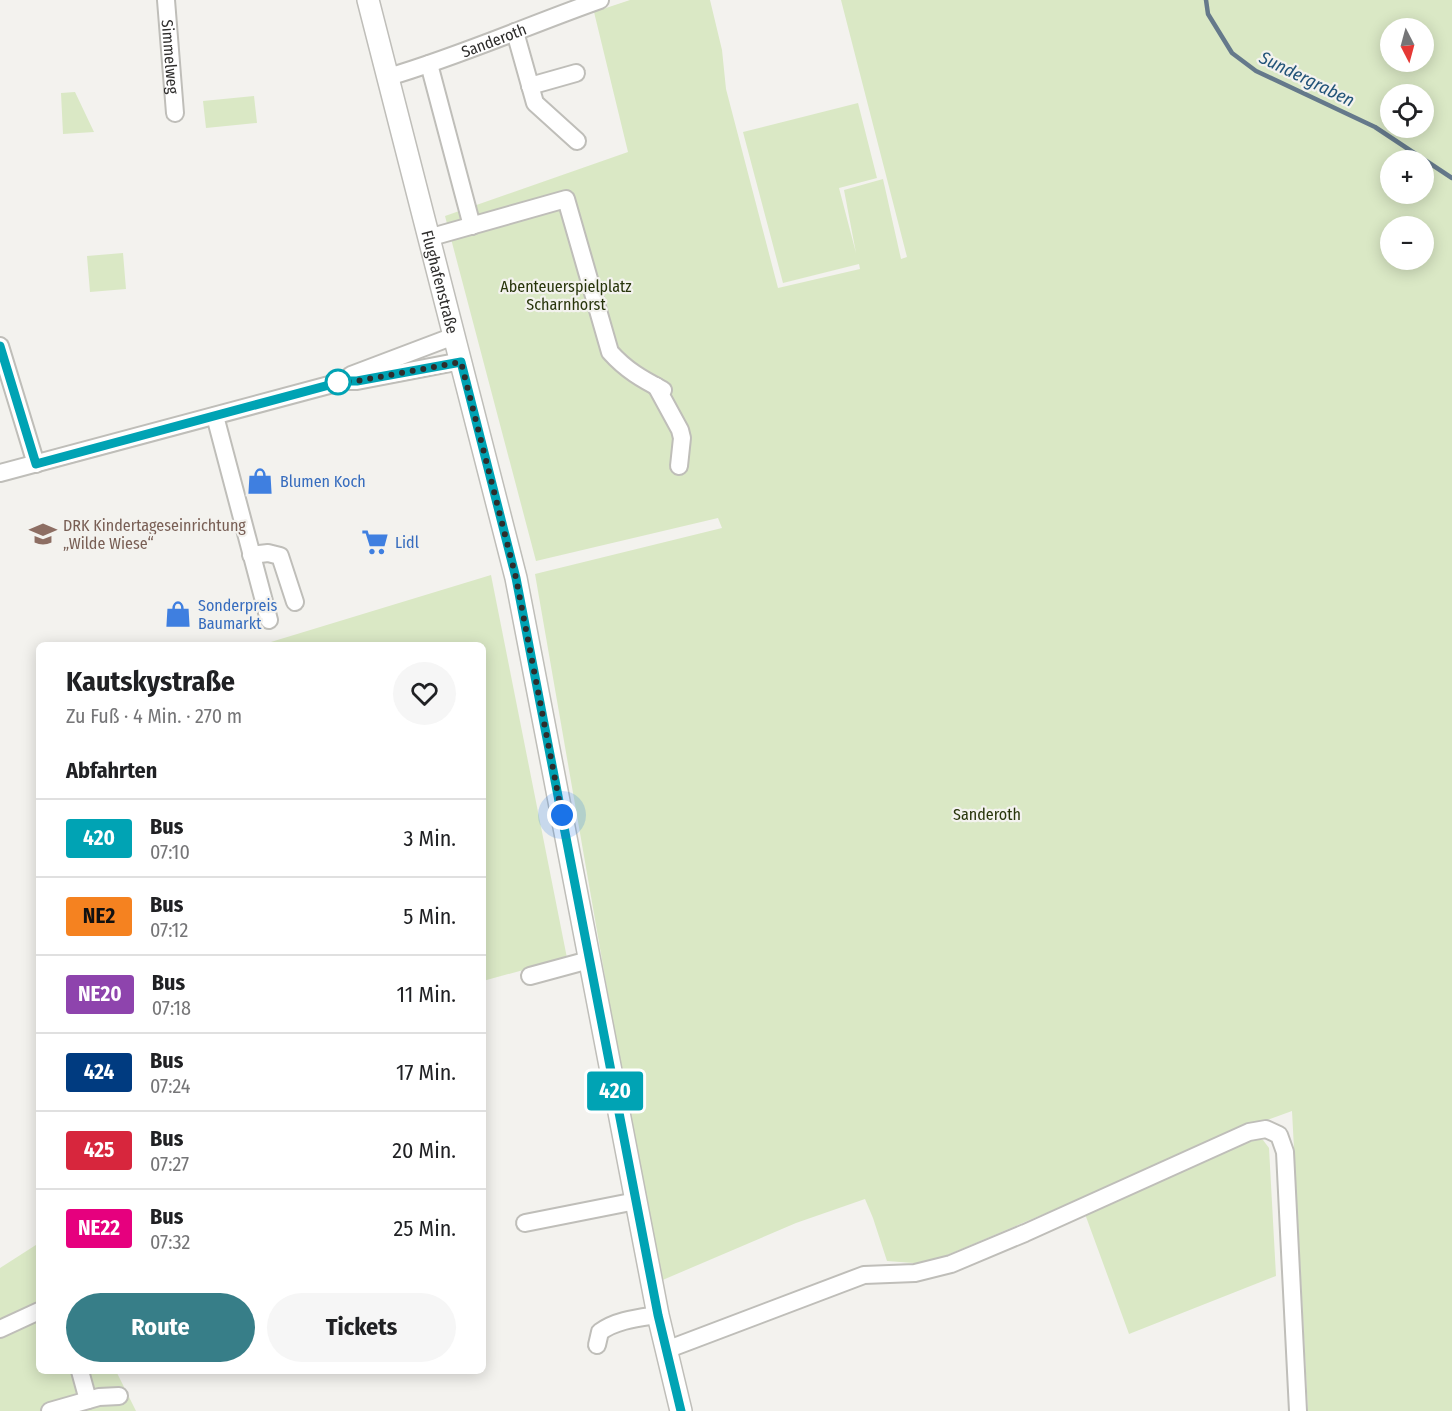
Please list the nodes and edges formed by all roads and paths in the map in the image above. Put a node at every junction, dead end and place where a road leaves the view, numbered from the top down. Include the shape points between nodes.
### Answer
1 (166, 0) edge
2 (368, 0) edge
3 (600, 0) edge
4 (515, 32) junction
5 (429, 64) junction
6 (576, 73) dead end
7 (388, 77) junction
8 (530, 86) junction
9 (175, 112) dead end
10 (577, 141) dead end
11 (472, 226) junction
12 (428, 238) junction
13 (454, 336) junction
14 (0, 346) edge
15 (461, 362) junction
16 (344, 381) junction
17 (215, 416) junction
18 (36, 464) junction
19 (679, 466) dead end
20 (0, 473) edge
21 (251, 555) junction
22 (295, 602) dead end
23 (269, 620) dead end
24 (589, 960) junction
25 (530, 976) dead end
26 (636, 1201) junction
27 (525, 1223) dead end
28 (36, 1312) edge
29 (658, 1315) junction
30 (0, 1329) edge
31 (597, 1345) dead end
32 (666, 1350) junction
33 (81, 1374) edge
34 (119, 1396) dead end
35 (86, 1405) edge
36 (50, 1411) edge
37 (681, 1411) edge
38 (1298, 1411) edge

1 - 9 street, Simmelweg
2 - 7 main road, Flughafenstraße
3 - 4 street, Sanderoth
4 - 5 street, Sanderoth
4 - 8 street
5 - 7 street, Sanderoth
5 - 11 street
6 - 8 street
7 - 12 main road, Flughafenstraße
8 - 10 street via 534,103
11 - 12 street
11 - 19 street via 566,200 610,352 634,375 660,388 682,438
12 - 13 main road, Flughafenstraße
13 - 15 main road, Flughafenstraße
13 - 16 street via 354,373
14 - 18 street
15 - 16 street
15 - 24 main road, Flughafenstraße via 516,578
16 - 17 street
17 - 18 street
17 - 21 street
18 - 20 street
21 - 22 street via 280,556
21 - 23 street
24 - 25 street
24 - 26 main road, Flughafenstraße
26 - 27 street
26 - 29 main road, Flughafenstraße
28 - 30 street
29 - 31 street via 605,1328
29 - 32 main road, Flughafenstraße
32 - 37 main road, Flughafenstraße
32 - 38 street via 864,1275 915,1273 951,1264 1249,1132 1266,1129 1279,1135 1285,1152
33 - 35 street
34 - 35 street
35 - 36 street

